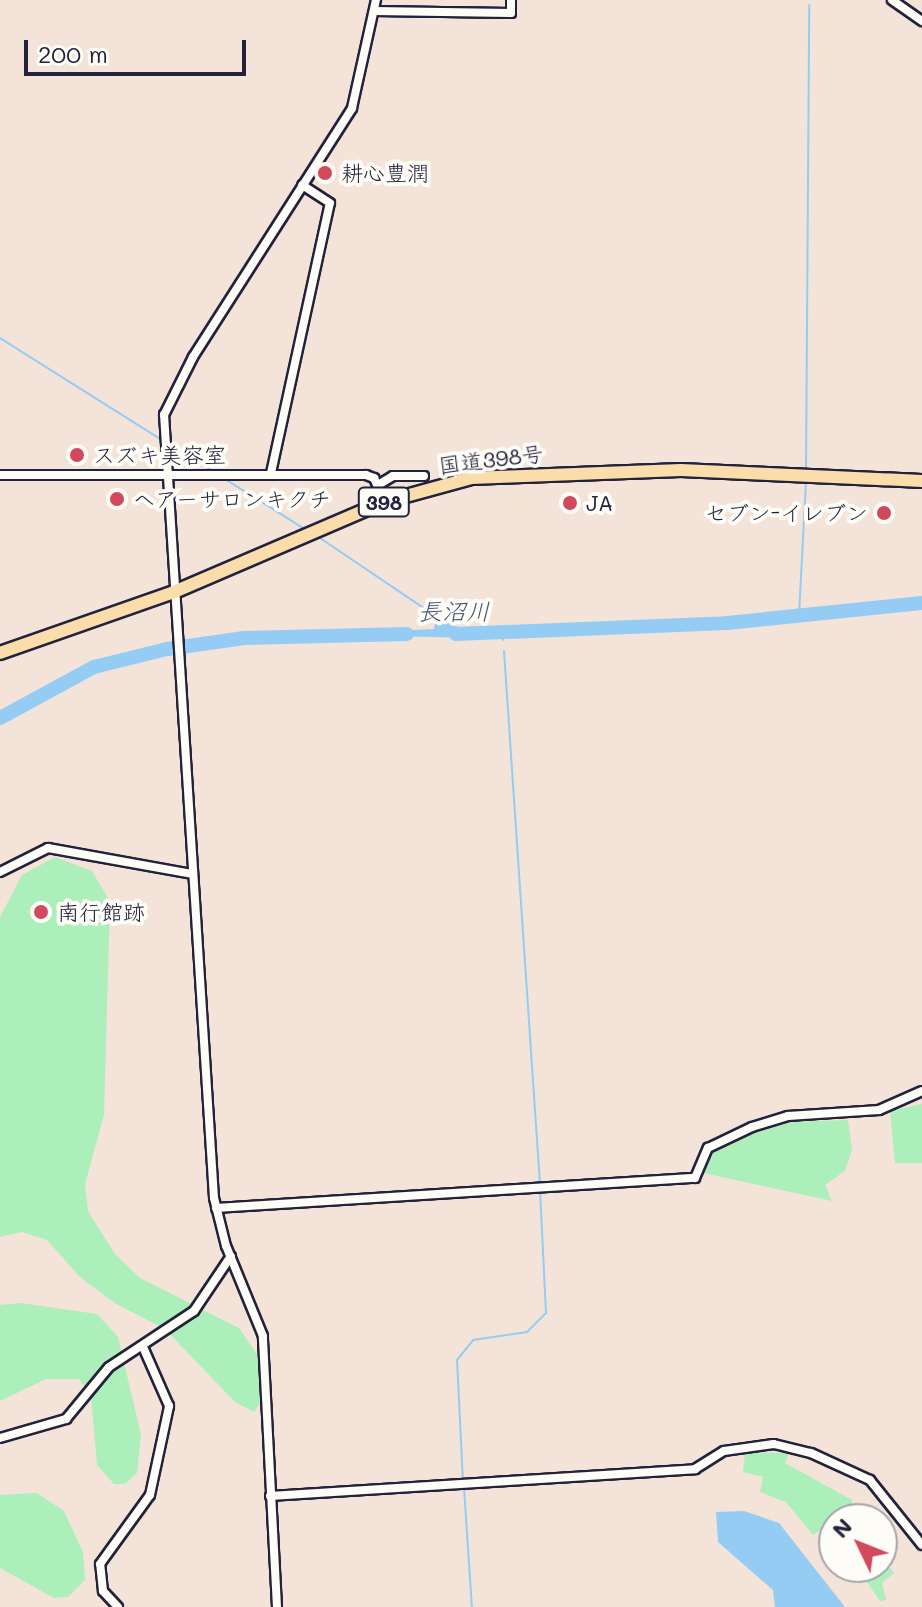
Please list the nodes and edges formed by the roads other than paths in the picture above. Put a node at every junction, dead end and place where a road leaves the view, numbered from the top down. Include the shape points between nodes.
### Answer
1 (376, 0) edge
2 (511, 0) edge
3 (892, 0) edge
4 (374, 11) junction
5 (922, 21) edge
6 (302, 185) junction
7 (165, 473) junction
8 (271, 473) junction
9 (0, 475) edge
10 (424, 476) dead end
11 (922, 481) edge
12 (378, 485) junction
13 (384, 502) junction
14 (174, 592) junction
15 (0, 653) edge
16 (0, 872) edge
17 (192, 874) junction
18 (922, 1091) edge
19 (216, 1208) junction
20 (231, 1256) junction
21 (143, 1347) junction
22 (0, 1438) edge
23 (270, 1496) junction
24 (922, 1545) edge
25 (118, 1607) edge
26 (277, 1607) edge

1 - 4 street
2 - 4 street via 511,13
3 - 5 street
4 - 6 street via 352,108
6 - 7 street via 176,384 164,415
6 - 8 street via 330,203
7 - 8 street
7 - 9 street
7 - 14 street
8 - 12 street via 366,475
10 - 12 street via 393,476
11 - 13 highway, 国道398号 / 398 via 816,472 523,473 441,484
12 - 13 street
13 - 14 highway, 国道398号 / 398
14 - 15 highway, 国道398号 / 398
14 - 17 street
16 - 17 street via 48,848
17 - 19 street
18 - 19 street via 879,1110 788,1116 752,1127 708,1148 695,1178
19 - 20 street
20 - 21 street via 194,1311
20 - 23 street via 263,1336
21 - 22 street via 109,1367 66,1419
21 - 25 street via 169,1406 150,1495 100,1564 103,1591
23 - 24 street via 695,1469 724,1451 774,1444 811,1453 870,1480
23 - 26 street

